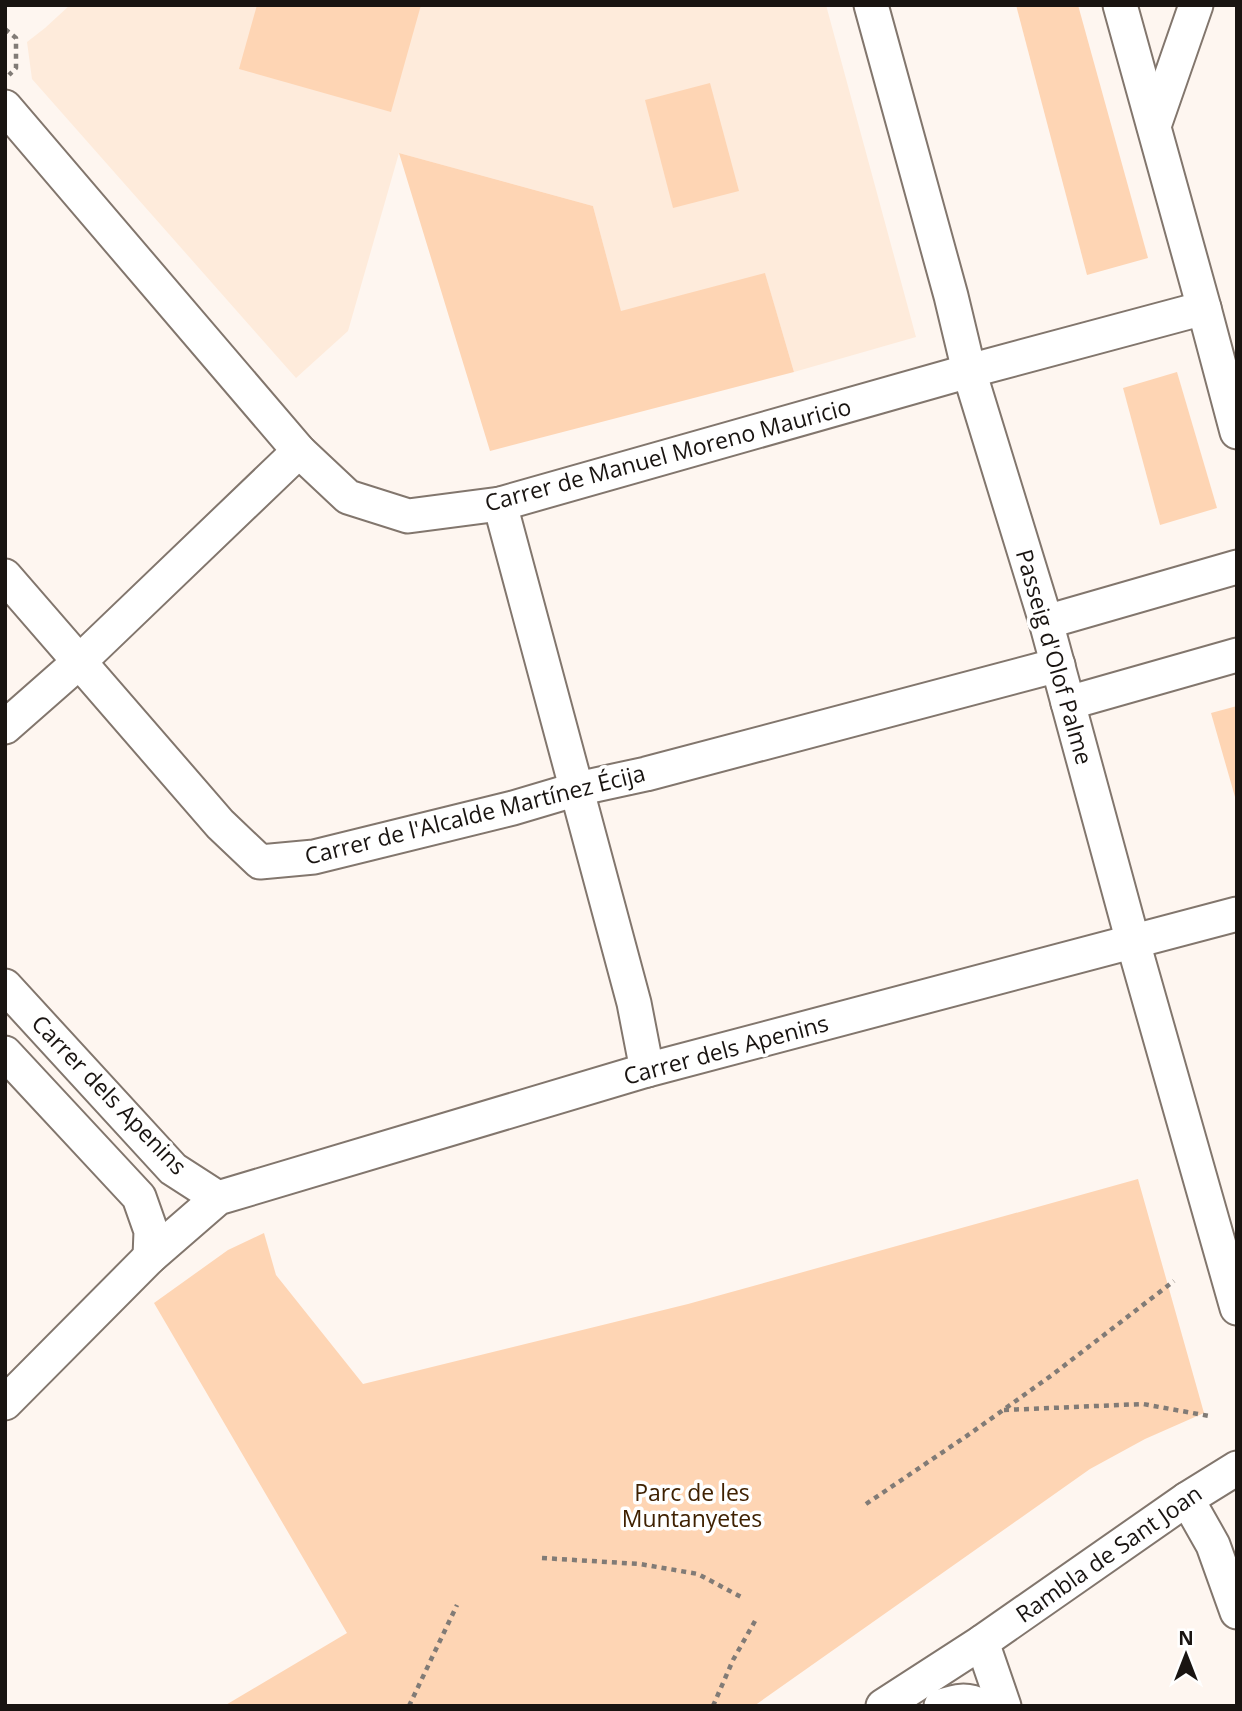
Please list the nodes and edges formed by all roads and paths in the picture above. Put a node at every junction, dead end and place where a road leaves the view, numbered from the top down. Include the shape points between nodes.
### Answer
1 (871, 5) edge
2 (1120, 5) edge
3 (1196, 5) edge
4 (5, 29) edge
5 (5, 78) edge
6 (5, 107) edge
7 (1154, 126) junction
8 (1204, 308) junction
9 (969, 371) junction
10 (1237, 432) edge
11 (299, 451) junction
12 (500, 504) junction
13 (1237, 568) edge
14 (5, 576) edge
15 (1046, 622) junction
16 (1237, 655) edge
17 (79, 662) junction
18 (1058, 665) junction
19 (1068, 703) junction
20 (5, 727) edge
21 (577, 789) junction
22 (1237, 914) edge
23 (1133, 942) junction
24 (5, 986) edge
25 (9, 1065) edge
26 (647, 1070) junction
27 (218, 1198) junction
28 (150, 1257) junction
29 (1174, 1281) dead end
30 (1237, 1308) edge
31 (5, 1403) edge
32 (1003, 1410) junction
33 (1209, 1416) dead end
34 (1237, 1468) edge
35 (1187, 1499) junction
36 (866, 1504) dead end
37 (1225, 1539) edge
38 (542, 1558) dead end
39 (743, 1598) dead end
40 (457, 1605) dead end
41 (1237, 1612) edge
42 (755, 1621) dead end
43 (982, 1642) junction
44 (409, 1706) edge
45 (713, 1706) edge
46 (883, 1706) edge
47 (941, 1706) edge
48 (981, 1706) edge
49 (1004, 1706) edge

1 - 9 street, Passeig d'Olof Palme
2 - 7 street
3 - 7 street
4 - 5 path via 16,38 16,68
6 - 11 street, Carrer de Manuel Moreno Mauricio
7 - 8 street
8 - 9 street, Carrer de Manuel Moreno Mauricio
8 - 10 street
9 - 12 street, Carrer de Manuel Moreno Mauricio
9 - 15 street, Passeig d'Olof Palme
11 - 12 street, Carrer de Manuel Moreno Mauricio via 348,497 408,516
11 - 17 street
12 - 21 street
13 - 15 street
14 - 17 street, Carrer de l'Alcalde Martínez Écija
15 - 18 street, Passeig d'Olof Palme
16 - 19 street
17 - 20 street
17 - 21 street, Carrer de l'Alcalde Martínez Écija via 220,824 260,862 314,857
18 - 19 street, Passeig d'Olof Palme
18 - 21 street, Carrer de l'Alcalde Martínez Écija
19 - 23 street, Passeig d'Olof Palme
21 - 26 street via 634,1003
22 - 23 street, Carrer dels Apenins
23 - 26 street, Carrer dels Apenins
23 - 30 street, Passeig d'Olof Palme
24 - 27 street, Carrer dels Apenins via 173,1168
25 - 28 street, Carrer dels Apenins via 139,1197 151,1231
26 - 27 street, Carrer dels Apenins
27 - 28 street, Carrer dels Apenins
28 - 31 street
29 - 32 path
32 - 33 path via 1143,1404
32 - 36 path
34 - 35 street, Rambla de Sant Joan
35 - 37 street
35 - 43 street, Rambla de Sant Joan
37 - 41 street
38 - 39 path via 640,1564 698,1574
40 - 44 path
42 - 45 path
43 - 46 street, Rambla de Sant Joan
43 - 49 street
47 - 48 street via 959,1700

